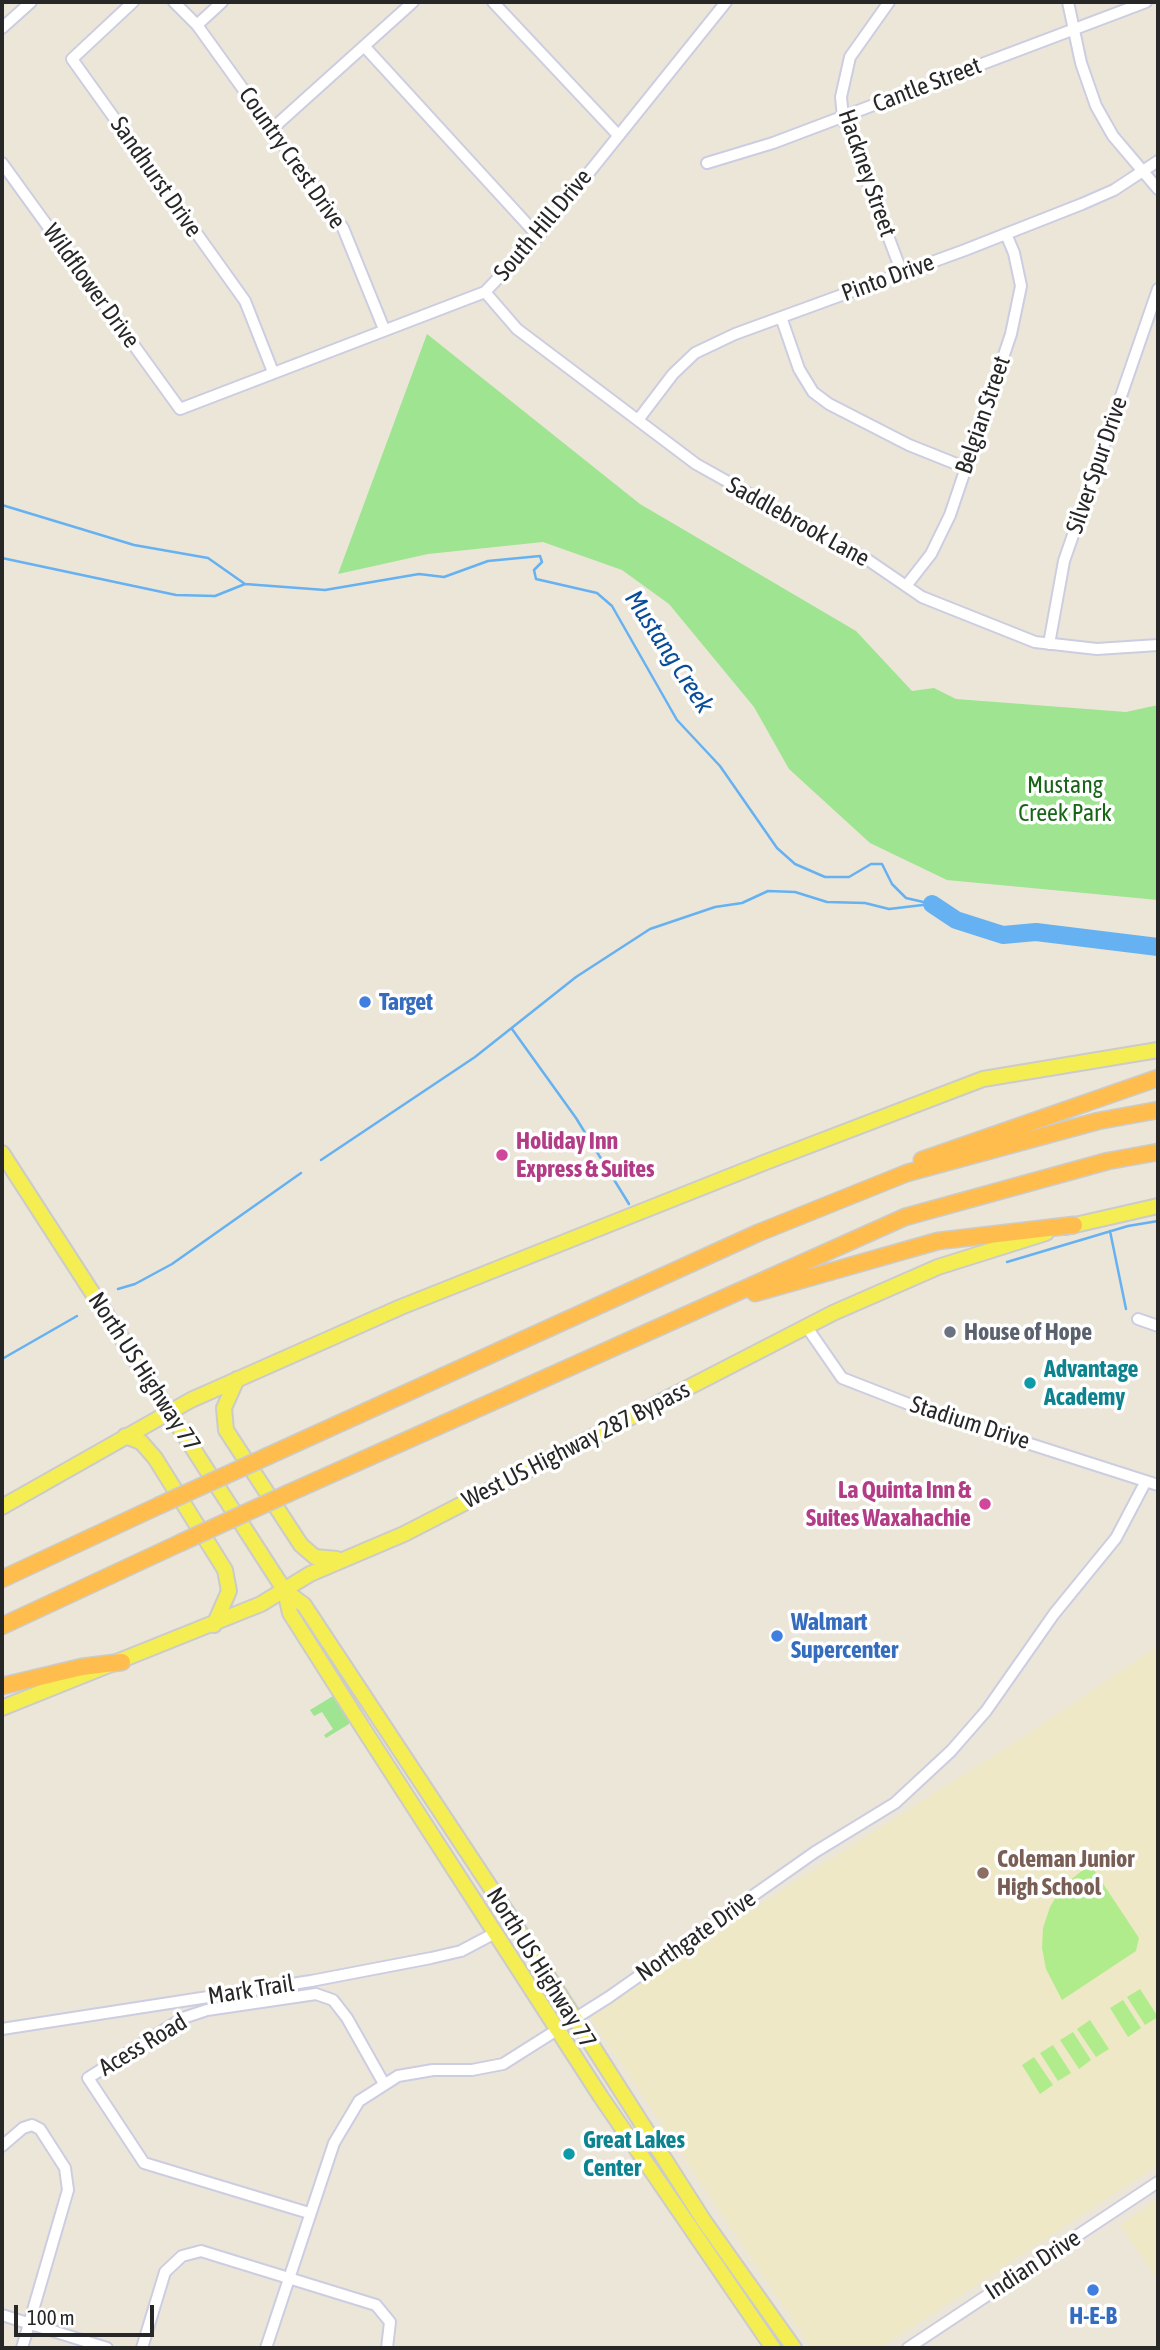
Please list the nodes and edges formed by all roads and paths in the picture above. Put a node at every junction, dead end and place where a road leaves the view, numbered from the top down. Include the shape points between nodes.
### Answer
1 (30, 2) edge
2 (134, 2) edge
3 (174, 2) edge
4 (222, 2) edge
5 (413, 2) edge
6 (494, 2) edge
7 (726, 2) edge
8 (889, 2) edge
9 (1068, 2) edge
10 (1146, 2) edge
11 (197, 25) junction
12 (2, 28) edge
13 (1072, 30) junction
14 (364, 46) junction
15 (843, 117) junction
16 (273, 128) junction
17 (618, 135) junction
18 (1158, 161) edge
19 (2, 163) edge
20 (707, 163) dead end
21 (1142, 172) junction
22 (1158, 189) edge
23 (1006, 234) junction
24 (538, 236) junction
25 (902, 273) junction
26 (1158, 289) edge
27 (485, 292) junction
28 (781, 317) junction
29 (384, 329) junction
30 (273, 372) junction
31 (180, 409) joint
32 (638, 420) junction
33 (964, 467) junction
34 (906, 586) junction
35 (1049, 644) junction
36 (1158, 645) edge
37 (1158, 1050) edge
38 (1158, 1078) edge
39 (1158, 1110) edge
40 (1158, 1152) edge
41 (2, 1153) edge
42 (886, 1182) junction
43 (1158, 1206) edge
44 (1074, 1225) junction
45 (702, 1308) junction
46 (1138, 1319) dead end
47 (806, 1326) junction
48 (1158, 1326) edge
49 (237, 1379) junction
50 (171, 1412) junction
51 (125, 1436) junction
52 (1146, 1481) junction
53 (1158, 1485) edge
54 (2, 1507) edge
55 (341, 1559) junction
56 (2, 1579) edge
57 (285, 1591) junction
58 (214, 1625) junction
59 (2, 1626) edge
60 (122, 1662) junction
61 (2, 1686) edge
62 (2, 1709) edge
63 (470, 1856) junction
64 (451, 1864) junction
65 (495, 1933) junction
66 (574, 2020) junction
67 (560, 2028) junction
68 (2, 2029) edge
69 (383, 2082) junction
70 (2, 2146) edge
71 (1158, 2182) edge
72 (309, 2213) junction
73 (289, 2277) junction
74 (2, 2315) edge
75 (29, 2324) junction
76 (22, 2348) edge
77 (107, 2348) edge
78 (142, 2348) edge
79 (266, 2348) edge
80 (387, 2348) edge
81 (772, 2348) edge
82 (794, 2348) edge
83 (908, 2348) edge

1 - 12 street
2 - 30 street, Sandhurst Drive via 72,59 245,301
3 - 11 street, Country Crest Drive
4 - 11 street
5 - 14 street
6 - 17 street
7 - 17 street, South Hill Drive
8 - 15 street, Hackney Street via 850,57 844,75
9 - 13 street
10 - 13 street, Cantle Street
11 - 16 street, Country Crest Drive
13 - 15 street, Cantle Street
13 - 21 street via 1096,106
14 - 16 street
14 - 24 street
15 - 20 street, Cantle Street
15 - 25 street, Hackney Street
16 - 29 street, Country Crest Drive via 343,228
17 - 24 street, South Hill Drive
18 - 21 street, Pinto Drive
19 - 31 street, Wildflower Drive
21 - 22 street
21 - 23 street, Pinto Drive via 1114,190
23 - 25 street, Pinto Drive
23 - 33 street, Belgian Street via 1021,286 1011,334
24 - 27 street, South Hill Drive
25 - 28 street, Pinto Drive
26 - 35 street, Silver Spur Drive via 1064,561
27 - 29 street, South Hill Drive
27 - 32 street, Saddlebrook Lane via 517,329
28 - 32 street, Pinto Drive via 695,353
28 - 33 street via 799,369 813,392 908,445
29 - 30 street, South Hill Drive
30 - 31 street, South Hill Drive
32 - 34 street, Saddlebrook Lane via 729,485 868,560
33 - 34 street, Belgian Street via 932,554
34 - 35 street, Saddlebrook Lane via 971,619
35 - 36 street, Saddlebrook Lane via 1097,649
37 - 49 main road via 967,1084 401,1307
38 - 42 highway via 929,1157
39 - 42 highway via 1098,1121
40 - 45 highway via 1108,1161 905,1217
41 - 50 main road, North US Highway 77
42 - 56 highway, bridge via 758,1233
43 - 44 main road, West US Highway 287 Bypass
44 - 45 highway via 938,1241
44 - 47 main road, West US Highway 287 Bypass via 937,1267
45 - 59 highway, bridge
46 - 48 street
47 - 52 street, Stadium Drive via 842,1378 924,1410
47 - 55 main road, West US Highway 287 Bypass via 404,1534
49 - 50 main road
49 - 55 main road via 224,1408 226,1430 307,1552 321,1560
50 - 51 main road
50 - 57 main road, North US Highway 77
51 - 54 main road
51 - 58 main road via 141,1442 150,1452 226,1570 229,1591
52 - 53 street, Stadium Drive
52 - 66 street, Northgate Drive via 1116,1538 1054,1614 986,1712 951,1751 895,1803 815,1852
55 - 57 main road, West US Highway 287 Bypass
57 - 58 main road, West US Highway 287 Bypass
57 - 63 main road, North US Highway 77 via 303,1605
57 - 64 main road, North US Highway 77 via 289,1614
58 - 60 main road, West US Highway 287 Bypass
60 - 61 highway
60 - 62 main road, West US Highway 287 Bypass
63 - 64 main road
63 - 66 main road, North US Highway 77
64 - 65 main road, North US Highway 77
65 - 67 main road, North US Highway 77
65 - 68 street, Mark Trail via 461,1951 431,1958
66 - 67 street, Northgate Drive
66 - 82 main road, North US Highway 77 via 704,2221
67 - 69 street, Northgate Drive via 495,2067 413,2072
67 - 81 main road, North US Highway 77 via 684,2222
69 - 72 street, Northgate Drive via 359,2101 346,2119
69 - 72 street, Acess Road via 347,2018 333,2000 316,1994 207,2010 183,2018 88,2078 144,2164
70 - 75 street via 32,2125 40,2129 65,2168 68,2190
71 - 83 street, Indian Drive
72 - 73 street, Northgate Drive
73 - 78 street via 209,2252 182,2256 165,2272
73 - 79 street, Northgate Drive
73 - 80 street via 376,2305 390,2322
74 - 75 street
75 - 76 street
75 - 77 street

